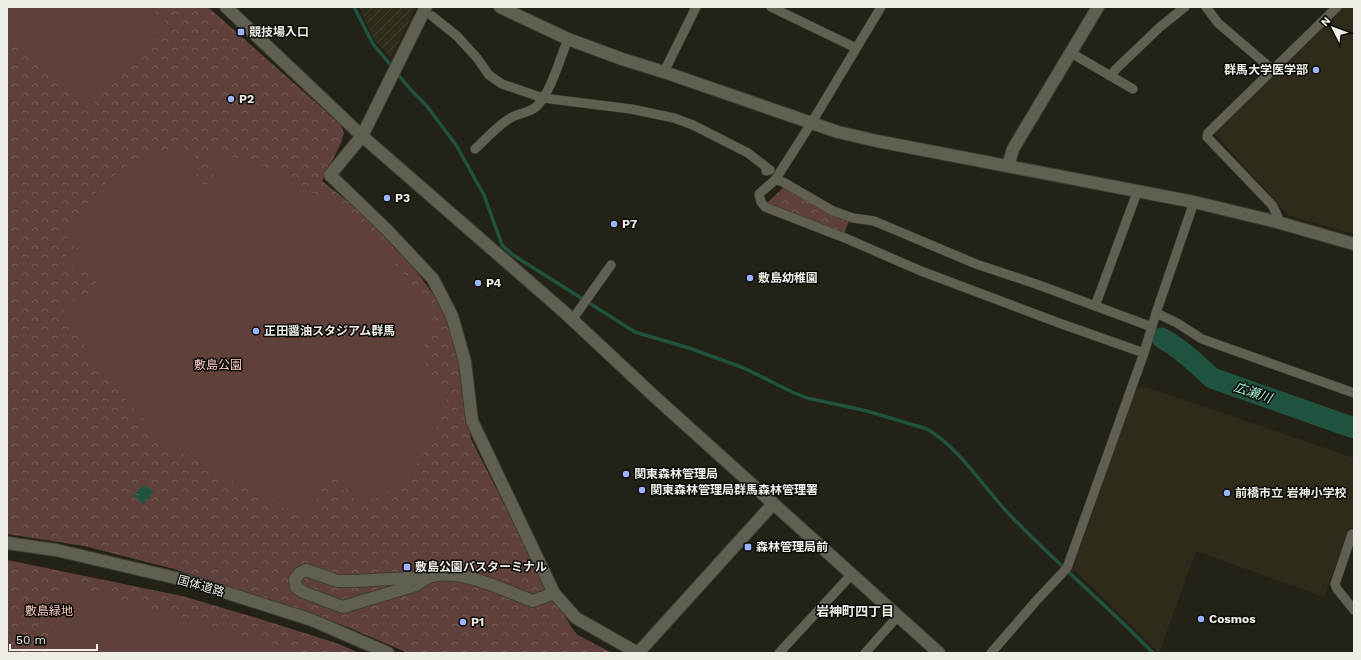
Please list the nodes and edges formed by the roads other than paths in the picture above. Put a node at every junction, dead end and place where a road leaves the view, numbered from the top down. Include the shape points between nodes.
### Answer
1 (226, 7) edge
2 (696, 7) edge
3 (771, 7) edge
4 (881, 7) edge
5 (1098, 7) edge
6 (1185, 7) edge
7 (1206, 7) edge
8 (1337, 7) edge
9 (507, 9) edge
10 (429, 11) edge
11 (568, 39) junction
12 (856, 48) junction
13 (1071, 53) junction
14 (1273, 70) junction
15 (664, 72) junction
16 (1110, 76) junction
17 (1133, 89) dead end
18 (543, 98) junction
19 (812, 122) junction
20 (362, 136) junction
21 (475, 149) dead end
22 (1008, 166) junction
23 (766, 172) dead end
24 (775, 180) junction
25 (1136, 191) junction
26 (1194, 202) junction
27 (1277, 222) junction
28 (1354, 244) edge
29 (611, 264) dead end
30 (1095, 306) junction
31 (1156, 313) junction
32 (572, 320) junction
33 (1152, 327) junction
34 (1144, 353) junction
35 (1354, 393) edge
36 (773, 504) junction
37 (1352, 534) dead end
38 (7, 543) edge
39 (852, 574) junction
40 (428, 577) junction
41 (554, 593) junction
42 (1354, 610) edge
43 (898, 616) junction
44 (388, 653) edge
45 (638, 653) edge
46 (779, 653) edge
47 (865, 653) edge
48 (939, 653) edge
49 (991, 653) edge

1 - 20 street
2 - 15 street
3 - 12 street
4 - 12 street
5 - 13 street
6 - 16 street via 1160,27
7 - 14 street via 1218,23
8 - 14 street
9 - 11 street
10 - 18 street via 457,36 489,74 502,84
10 - 20 street via 402,56
11 - 15 street
11 - 18 street
12 - 19 street
13 - 16 street
13 - 22 street via 1013,149
14 - 27 street via 1208,133 1207,137 1272,205 1278,216
15 - 19 street
16 - 17 street
18 - 21 street via 533,109 509,119
18 - 23 street via 631,109 674,118 748,153 770,170
19 - 22 street via 838,132 877,141
19 - 24 street
20 - 32 street
20 - 41 street via 330,175 433,279 452,316 461,347 472,421
22 - 25 street
24 - 30 street via 783,182 833,211 853,218 874,221 976,264
24 - 34 street via 759,194 765,207 921,271
25 - 26 street
25 - 30 street
26 - 27 street
26 - 31 street
27 - 28 street
29 - 32 street
30 - 33 street
31 - 33 street
31 - 35 street via 1202,339
32 - 36 street
33 - 34 street
34 - 49 street via 1067,568
36 - 39 street
36 - 45 street
37 - 42 street via 1335,584
38 - 44 street, 国体道路 via 56,550 193,582 312,620
39 - 43 street
39 - 46 street
40 - 40 street via 416,585 342,607 303,592 296,587 295,579 306,570 337,581
40 - 41 street via 468,576 533,601
41 - 45 street via 576,618
43 - 47 street
43 - 48 street

